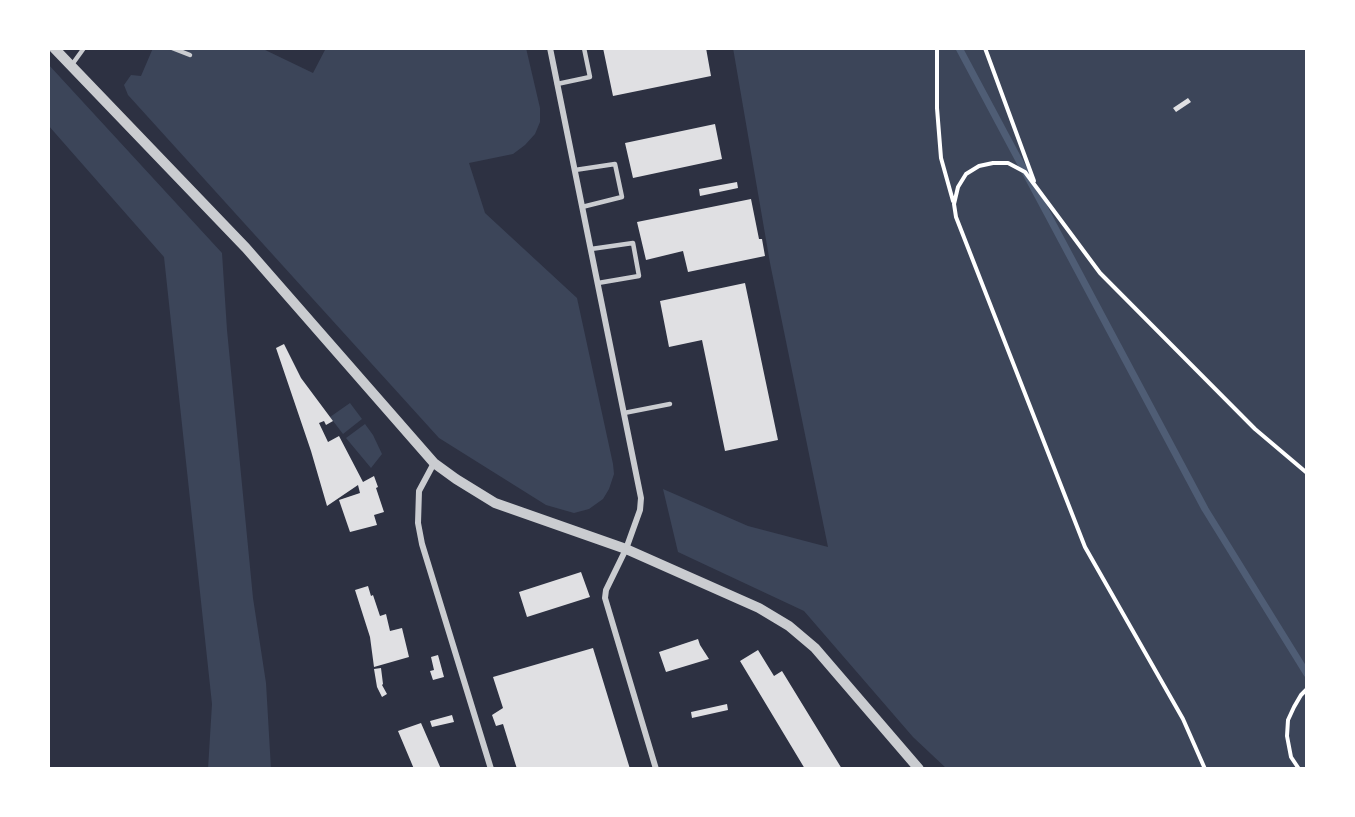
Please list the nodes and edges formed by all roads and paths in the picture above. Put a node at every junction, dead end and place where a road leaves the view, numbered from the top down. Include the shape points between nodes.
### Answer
1 (54, 48) edge
2 (84, 48) edge
3 (172, 48) edge
4 (550, 48) edge
5 (584, 48) edge
6 (937, 48) edge
7 (985, 48) edge
8 (190, 55) dead end
9 (71, 66) junction
10 (557, 84) junction
11 (575, 170) junction
12 (1036, 187) junction
13 (954, 204) junction
14 (582, 207) junction
15 (591, 249) junction
16 (598, 284) junction
17 (670, 405) dead end
18 (624, 413) junction
19 (434, 463) junction
20 (1307, 473) edge
21 (626, 549) junction
22 (1307, 689) edge
23 (491, 769) edge
24 (656, 769) edge
25 (919, 769) edge
26 (1205, 769) edge
27 (1299, 769) edge

1 - 9 street
2 - 9 lane
3 - 8 lane
4 - 10 street
5 - 10 lane via 590,77
6 - 13 path via 940,158
7 - 12 path
9 - 19 street via 246,248
10 - 11 street
11 - 14 street
11 - 14 lane via 615,164 622,197
12 - 13 path via 1026,172 1008,163 993,163 966,174
12 - 20 path via 1100,273 1255,429
13 - 26 path via 1085,547 1183,719
14 - 15 street
15 - 16 street
15 - 16 lane via 633,243 639,276
16 - 18 street
17 - 18 lane
18 - 21 street via 641,498
19 - 21 street via 495,503
19 - 23 street via 419,491 418,523
21 - 24 street via 605,598
21 - 25 street via 789,626 815,648
22 - 27 path via 1288,720 1291,757

